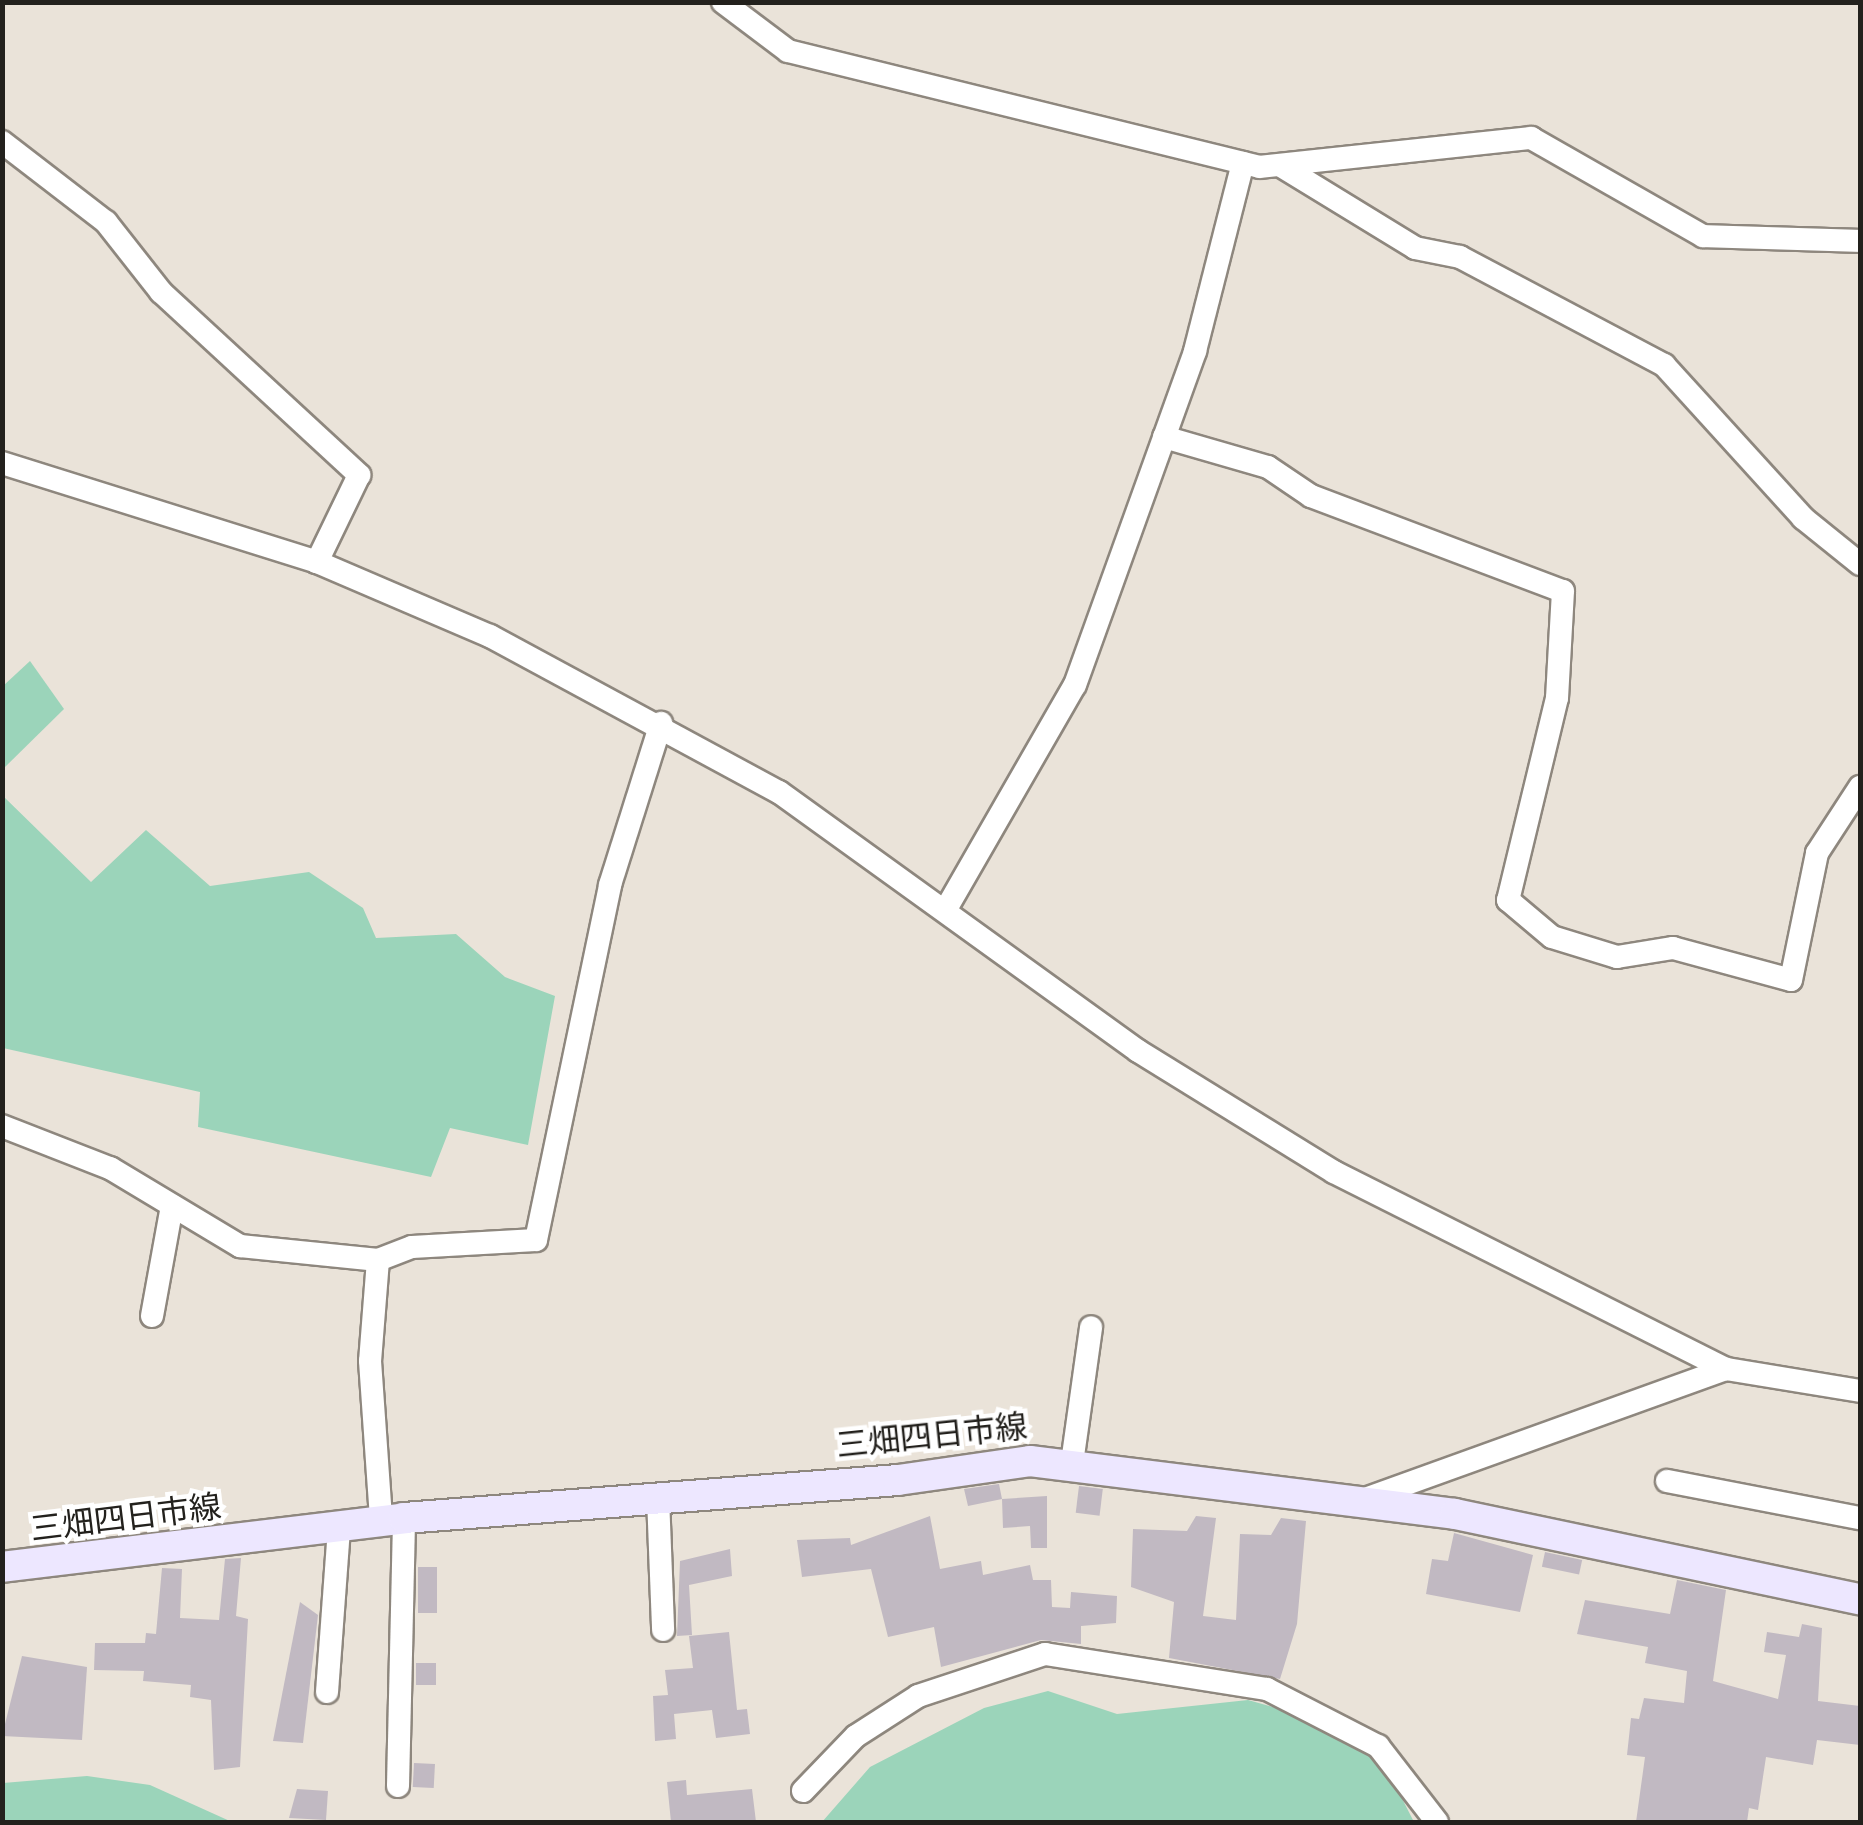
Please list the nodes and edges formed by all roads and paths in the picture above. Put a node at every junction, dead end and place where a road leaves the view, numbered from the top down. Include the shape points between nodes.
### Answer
1 (723, 2) edge
2 (2, 142) edge
3 (1243, 163) junction
4 (1284, 167) junction
5 (1860, 241) edge
6 (1164, 437) junction
7 (2, 462) edge
8 (317, 562) junction
9 (1860, 564) edge
10 (661, 723) junction
11 (1860, 786) edge
12 (946, 909) junction
13 (2, 1126) edge
14 (172, 1206) junction
15 (378, 1260) junction
16 (152, 1316) dead end
17 (1091, 1327) dead end
18 (1726, 1369) junction
19 (1860, 1392) edge
20 (1072, 1462) junction
21 (1666, 1480) dead end
22 (658, 1498) junction
23 (1362, 1501) junction
24 (1860, 1518) edge
25 (393, 1519) junction
26 (339, 1527) junction
27 (2, 1568) edge
28 (1860, 1600) edge
29 (663, 1630) dead end
30 (327, 1692) dead end
31 (398, 1786) dead end
32 (803, 1792) dead end
33 (1438, 1822) edge

1 - 3 street via 788,51
2 - 8 street via 106,222 160,292 359,475
3 - 4 street
3 - 6 street
4 - 5 street via 1531,138 1704,236
4 - 9 street via 1415,248 1460,256 1664,365 1803,518
6 - 11 street via 1268,467 1311,496 1564,590 1557,698 1508,900 1552,937 1617,957 1673,948 1791,980 1817,853
6 - 12 street via 1056,726
7 - 8 street
8 - 10 street via 443,612
10 - 12 street
10 - 15 street via 606,904 536,1240 412,1247
12 - 18 street via 1271,1137
13 - 14 street via 110,1168
14 - 15 street via 240,1246
14 - 16 street
15 - 25 street via 370,1362
17 - 20 street
18 - 19 street
18 - 23 street
20 - 22 main road, 三畑四日市線
20 - 23 main road, 三畑四日市線
21 - 24 street
22 - 25 main road, 三畑四日市線
22 - 29 street
23 - 28 main road, 三畑四日市線
25 - 26 main road, 三畑四日市線
25 - 31 street
26 - 27 main road, 三畑四日市線
26 - 30 street
32 - 33 street via 856,1736 918,1696 1045,1654 1136,1661 1268,1689 1378,1746

